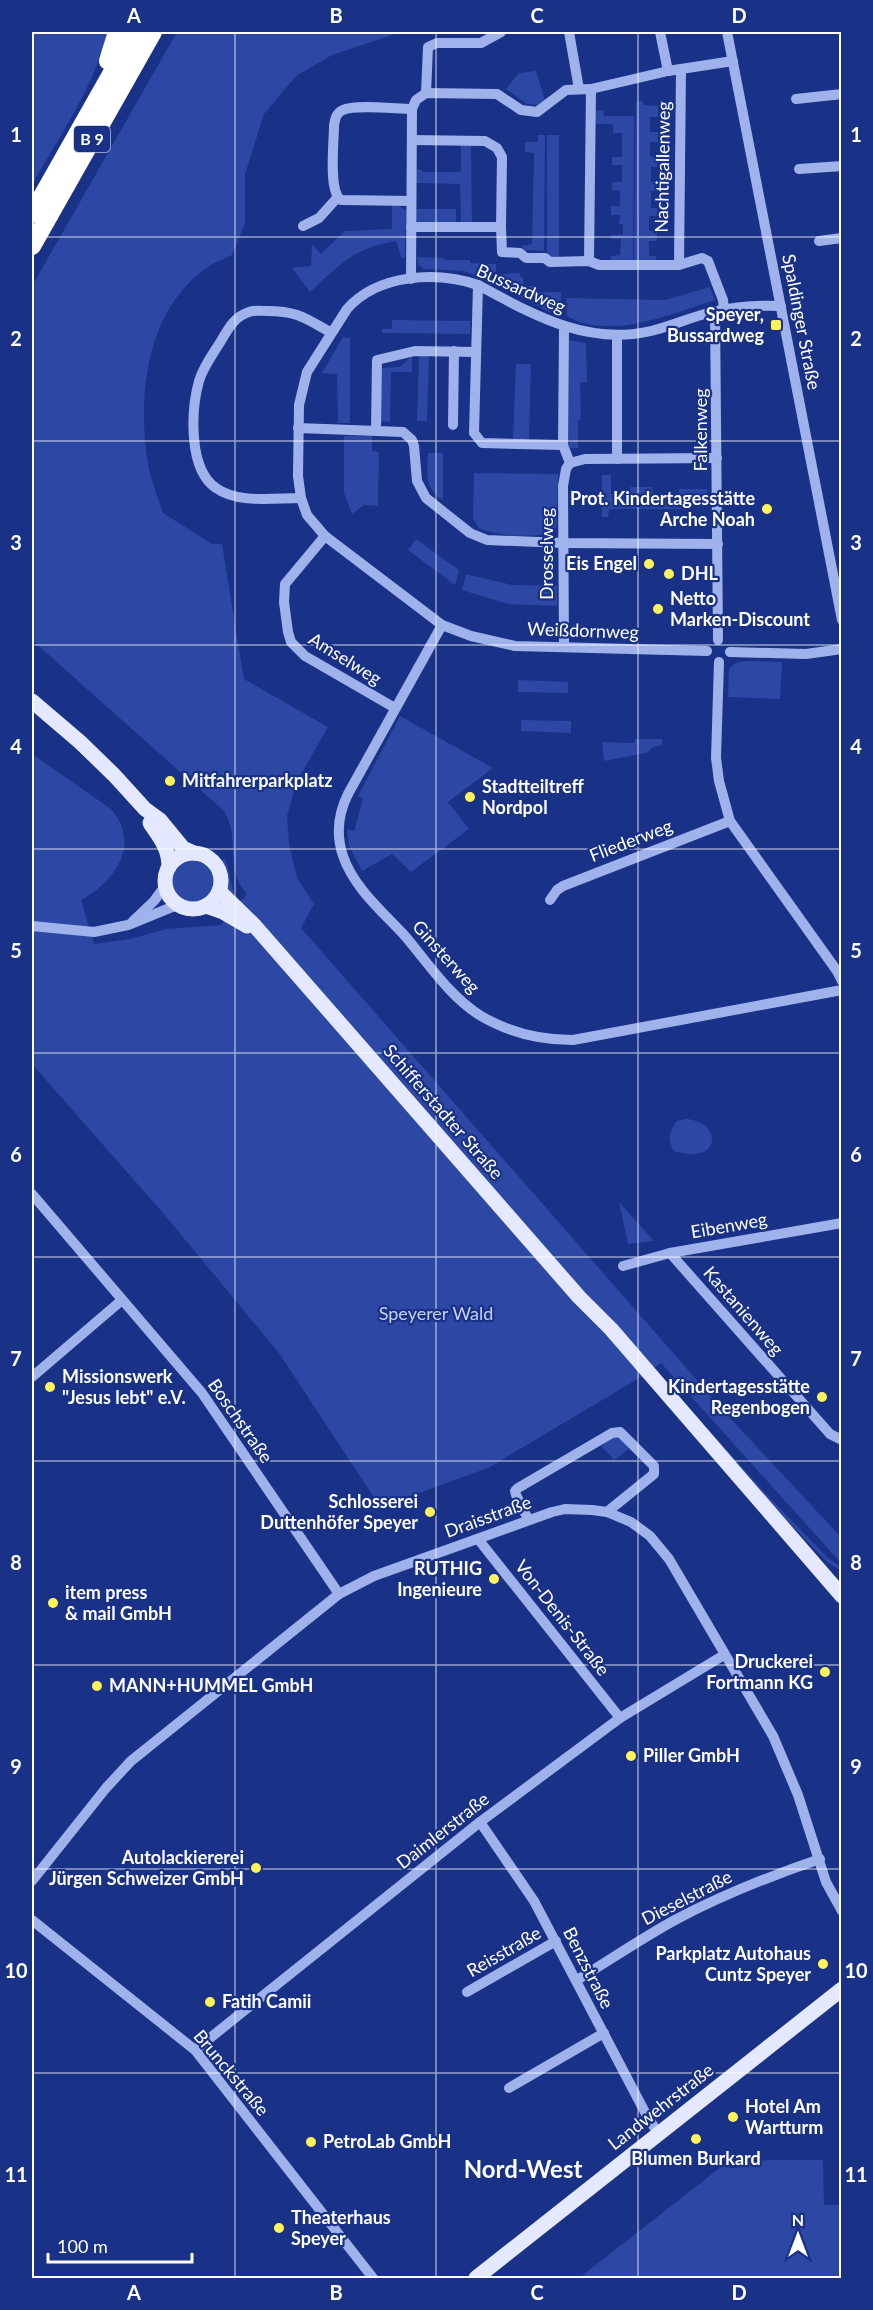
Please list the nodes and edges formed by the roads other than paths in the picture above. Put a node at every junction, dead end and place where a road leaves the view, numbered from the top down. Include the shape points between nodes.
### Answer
1 (117, 32) edge
2 (135, 32) edge
3 (153, 32) edge
4 (498, 32) edge
5 (569, 32) edge
6 (660, 32) edge
7 (727, 32) edge
8 (733, 61) junction
9 (681, 69) junction
10 (668, 71) junction
11 (579, 89) junction
12 (591, 89) junction
13 (426, 93) junction
14 (842, 94) edge
15 (796, 99) dead end
16 (412, 109) junction
17 (82, 124) junction
18 (412, 140) junction
19 (842, 166) edge
20 (799, 169) dead end
21 (337, 198) junction
22 (411, 201) junction
23 (32, 214) edge
24 (303, 226) dead end
25 (501, 226) junction
26 (411, 227) junction
27 (842, 238) edge
28 (819, 241) dead end
29 (32, 246) edge
30 (588, 261) junction
31 (679, 265) junction
32 (411, 279) junction
33 (478, 285) junction
34 (781, 306) junction
35 (720, 310) junction
36 (564, 326) junction
37 (330, 332) junction
38 (617, 335) junction
39 (454, 351) junction
40 (476, 352) junction
41 (453, 425) dead end
42 (298, 428) junction
43 (376, 430) junction
44 (563, 445) junction
45 (717, 458) junction
46 (617, 459) junction
47 (570, 463) junction
48 (301, 498) junction
49 (325, 536) junction
50 (564, 543) junction
51 (718, 543) junction
52 (842, 620) edge
53 (442, 626) junction
54 (718, 640) junction
55 (564, 647) junction
56 (842, 649) edge
57 (707, 651) junction
58 (730, 652) junction
59 (719, 662) junction
60 (32, 701) edge
61 (395, 708) junction
62 (145, 809) junction
63 (730, 821) junction
64 (194, 853) junction
65 (169, 867) junction
66 (165, 886) junction
67 (219, 891) junction
68 (550, 900) dead end
69 (177, 905) junction
70 (206, 906) junction
71 (128, 925) junction
72 (32, 926) edge
73 (278, 954) junction
74 (842, 981) edge
75 (842, 990) edge
76 (32, 1194) edge
77 (842, 1223) edge
78 (670, 1253) junction
79 (622, 1266) dead end
80 (122, 1300) junction
81 (32, 1377) edge
82 (842, 1440) edge
83 (607, 1512) junction
84 (772, 1514) junction
85 (528, 1519) junction
86 (478, 1539) junction
87 (842, 1583) edge
88 (339, 1594) junction
89 (842, 1596) edge
90 (724, 1655) junction
91 (620, 1718) junction
92 (480, 1822) junction
93 (820, 1859) junction
94 (32, 1881) edge
95 (842, 1911) edge
96 (32, 1920) edge
97 (556, 1941) junction
98 (577, 1980) junction
99 (842, 1989) edge
100 (467, 1992) dead end
101 (604, 2033) junction
102 (195, 2050) junction
103 (509, 2088) dead end
104 (658, 2133) junction
105 (373, 2278) edge
106 (476, 2278) edge

1 - 17 highway, B 9
2 - 17 highway, B 9
3 - 29 highway, B 9
4 - 13 street via 481,43 437,43 428,47
5 - 11 street
6 - 10 street
7 - 8 street, Spaldinger Straße
8 - 9 street, Nachtigallenweg
8 - 34 street, Spaldinger Straße
9 - 10 street, Nachtigallenweg
9 - 31 street, Nachtigallenweg
10 - 12 street, Nachtigallenweg
11 - 12 street, Nachtigallenweg
11 - 13 street, Nachtigallenweg via 561,92 537,112 521,111 497,94
12 - 30 street
13 - 16 street
14 - 15 street
16 - 18 street
16 - 21 street via 354,108 338,114 334,126 333,185
17 - 23 highway, B 9
18 - 22 street
18 - 25 street via 483,141 498,149 502,157
19 - 20 street
21 - 22 street
21 - 24 street via 318,218
22 - 26 street
25 - 26 street
25 - 30 street via 502,252 550,262
26 - 32 street
27 - 28 street
30 - 31 street via 599,265
31 - 35 street via 706,259 723,300
32 - 33 street, Bussardweg via 458,279
32 - 37 street, Bussardweg via 384,283 355,300
33 - 36 street, Bussardweg
33 - 40 street
34 - 35 street, Bussardweg
34 - 52 street, Spaldinger Straße
35 - 38 street, Bussardweg via 653,330
35 - 45 street, Falkenweg
36 - 38 street, Bussardweg
36 - 44 street
37 - 42 street, Bussardweg via 302,385
37 - 48 street via 293,312 249,312 230,325 203,371 198,389 196,461 208,482 237,497
38 - 46 street
39 - 40 street
39 - 41 street
39 - 43 street via 415,351 377,360
40 - 44 street via 474,434 482,443
42 - 43 street
42 - 48 street, Bussardweg
43 - 50 street via 398,430 408,436 414,446 421,492 470,533 497,542
44 - 47 street
45 - 46 street
45 - 51 street, Falkenweg
46 - 47 street
47 - 50 street, Drosselweg via 564,477
48 - 49 street, Bussardweg via 307,515
49 - 53 street, Bussardweg
49 - 61 street, Amselweg via 285,584 291,642 305,656
50 - 51 street
50 - 55 street, Drosselweg
51 - 54 street, Falkenweg
53 - 55 street, Weißdornweg via 515,646
53 - 61 street, Ginsterweg
54 - 57 street
54 - 58 street via 726,643
55 - 57 street, Weißdornweg
56 - 58 street via 806,654
57 - 59 street via 712,661
58 - 59 street
59 - 63 street via 716,758
60 - 62 main road via 81,742
61 - 75 street, Ginsterweg via 342,806 338,831 343,856 356,881 455,994 482,1017 528,1036 573,1040
62 - 64 main road via 160,820 183,848
62 - 65 main road via 169,854
63 - 68 street, Fliederweg via 563,886
63 - 74 street
64 - 65 main road via 180,856
64 - 67 main road via 216,865 221,878
65 - 66 main road
66 - 69 main road
66 - 71 street
67 - 70 main road
67 - 73 main road, Schifferstadter Straße
69 - 70 main road via 194,910
69 - 71 street
70 - 73 main road, Schifferstadter Straße via 245,924
71 - 72 street via 94,932
73 - 84 main road, Schifferstadter Straße
76 - 80 street, Boschstraße
77 - 78 street, Eibenweg
78 - 79 street, Eibenweg
78 - 82 street, Kastanienweg via 830,1434
80 - 81 street
80 - 88 street, Boschstraße via 207,1400
83 - 85 street, Draisstraße via 565,1509
83 - 85 street via 656,1471 620,1432 518,1488 516,1495
83 - 90 street, Draisstraße via 631,1522 657,1544 676,1569
84 - 87 main road, Schifferstadter Straße via 791,1528
84 - 89 main road, Schifferstadter Straße
85 - 86 street, Draisstraße
86 - 88 street, Draisstraße via 375,1576
86 - 91 street, Von-Denis-Straße
88 - 94 street, Draisstraße via 131,1761
90 - 91 street, Daimlerstraße
90 - 93 street, Draisstraße via 773,1736
91 - 92 street, Daimlerstraße
92 - 97 street, Benzstraße
92 - 102 street, Daimlerstraße
93 - 95 street, Draisstraße
93 - 98 street, Dieselstraße via 704,1905
96 - 102 street, Brunckstraße
97 - 98 street, Benzstraße
97 - 100 street, Reisstraße
98 - 101 street, Benzstraße
99 - 104 main road, Landwehrstraße
101 - 103 street
101 - 104 street, Benzstraße
102 - 105 street, Brunckstraße
104 - 106 main road, Landwehrstraße

